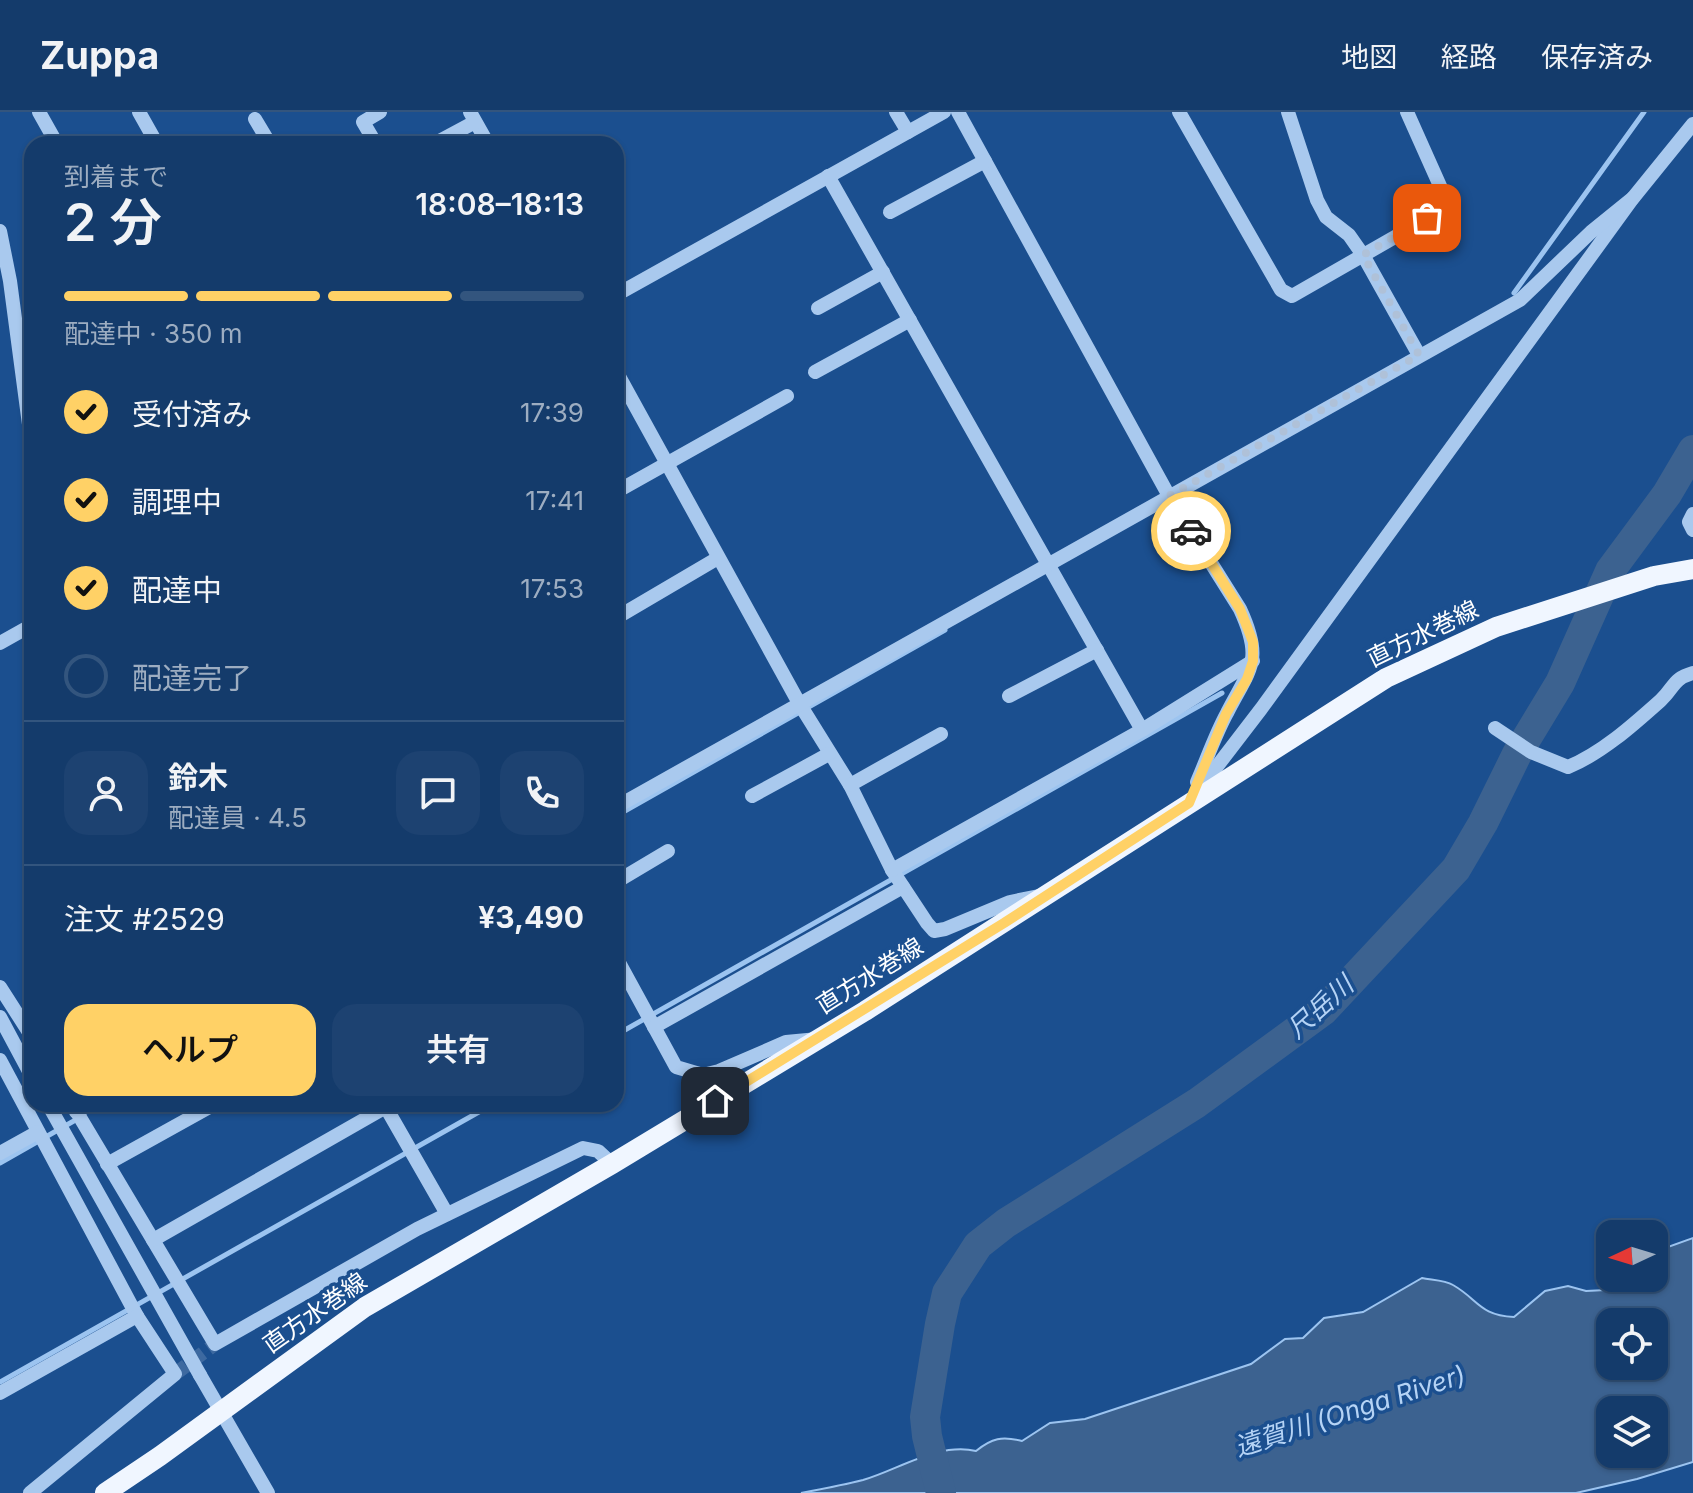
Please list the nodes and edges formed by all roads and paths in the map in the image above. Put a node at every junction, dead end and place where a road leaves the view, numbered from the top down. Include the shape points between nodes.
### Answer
1 (39, 112) edge
2 (139, 112) edge
3 (380, 112) edge
4 (896, 112) edge
5 (944, 112) edge
6 (958, 112) edge
7 (1179, 112) edge
8 (1288, 112) edge
9 (1407, 112) edge
10 (472, 117) edge
11 (255, 119) dead end
12 (1693, 124) edge
13 (908, 132) junction
14 (52, 136) edge
15 (152, 136) edge
16 (265, 136) edge
17 (371, 136) edge
18 (445, 136) edge
19 (483, 136) edge
20 (985, 161) junction
21 (828, 176) junction
22 (1633, 198) junction
23 (890, 212) dead end
24 (0, 231) edge
25 (1363, 255) junction
26 (883, 272) junction
27 (5, 280) edge
28 (624, 291) edge
29 (818, 308) dead end
30 (910, 320) junction
31 (1419, 355) junction
32 (815, 372) dead end
33 (624, 385) edge
34 (787, 396) dead end
35 (24, 398) edge
36 (669, 463) junction
37 (624, 488) edge
38 (1172, 500) junction
39 (1693, 514) edge
40 (1693, 530) edge
41 (718, 558) junction
42 (1051, 568) junction
43 (1693, 569) edge
44 (624, 613) edge
45 (24, 630) edge
46 (0, 643) edge
47 (1097, 650) junction
48 (1253, 661) junction
49 (1693, 673) edge
50 (1009, 696) dead end
51 (802, 708) junction
52 (1495, 728) dead end
53 (1142, 730) junction
54 (941, 734) dead end
55 (829, 754) junction
56 (850, 785) junction
57 (752, 796) dead end
58 (624, 803) edge
59 (1189, 803) junction
60 (668, 851) dead end
61 (624, 877) edge
62 (897, 878) junction
63 (1054, 892) junction
64 (624, 972) edge
65 (0, 987) edge
66 (0, 1017) edge
67 (650, 1020) junction
68 (24, 1024) edge
69 (819, 1039) junction
70 (0, 1060) edge
71 (24, 1063) edge
72 (24, 1106) edge
73 (27, 1112) edge
74 (52, 1112) edge
75 (201, 1112) edge
76 (375, 1112) edge
77 (388, 1112) edge
78 (78, 1114) edge
79 (41, 1139) junction
80 (0, 1153) edge
81 (107, 1164) junction
82 (612, 1164) junction
83 (447, 1214) junction
84 (153, 1240) junction
85 (134, 1310) junction
86 (0, 1393) edge
87 (226, 1420) junction
88 (30, 1493) edge
89 (105, 1493) edge
90 (268, 1493) edge

1 - 14 street
2 - 15 street
3 - 17 street via 363,122
4 - 13 street
5 - 13 street
6 - 20 street
7 - 25 street via 1287,295
8 - 25 street via 1317,200 1326,217
9 - 25 street via 1449,206
10 - 18 street
10 - 19 street
11 - 16 street
12 - 22 street
13 - 21 street
20 - 23 street
20 - 38 street
21 - 26 street
21 - 28 street
22 - 31 street via 1520,300
22 - 59 street
24 - 27 street
25 - 31 street
26 - 29 street
26 - 30 street
27 - 35 street
30 - 32 street
30 - 42 street
31 - 38 street
33 - 36 street
34 - 36 street
36 - 37 street
36 - 41 street
38 - 42 street
38 - 48 street via 1240,609 1253,642
39 - 40 street
41 - 44 street
41 - 51 street
42 - 47 street
42 - 51 street
43 - 59 main road, 直方水巻線 via 1654,576 1496,627 1386,678
45 - 46 street
47 - 50 street
47 - 53 street
48 - 53 street
48 - 59 street
49 - 52 street via 1678,677 1664,698 1591,758 1568,767 1531,752
51 - 55 street
51 - 58 street
53 - 62 street
54 - 56 street
55 - 56 street
55 - 57 street
56 - 62 street
59 - 63 main road, 直方水巻線
60 - 61 street
62 - 63 street via 934,931 1010,902
62 - 67 street
63 - 69 main road, 直方水巻線
64 - 67 street
65 - 68 street
66 - 71 street
67 - 69 street via 676,1067 703,1075 786,1042
69 - 82 main road, 直方水巻線
70 - 72 street
73 - 79 street
74 - 87 street, bridge
75 - 81 street
76 - 84 street
77 - 83 street
78 - 81 street
79 - 80 street
79 - 85 street
81 - 84 street
82 - 83 street via 598,1151 583,1148
82 - 87 main road, 直方水巻線 via 365,1307
83 - 84 street via 215,1344
85 - 86 street
85 - 88 street via 175,1374
87 - 89 main road, 直方水巻線
87 - 90 street

